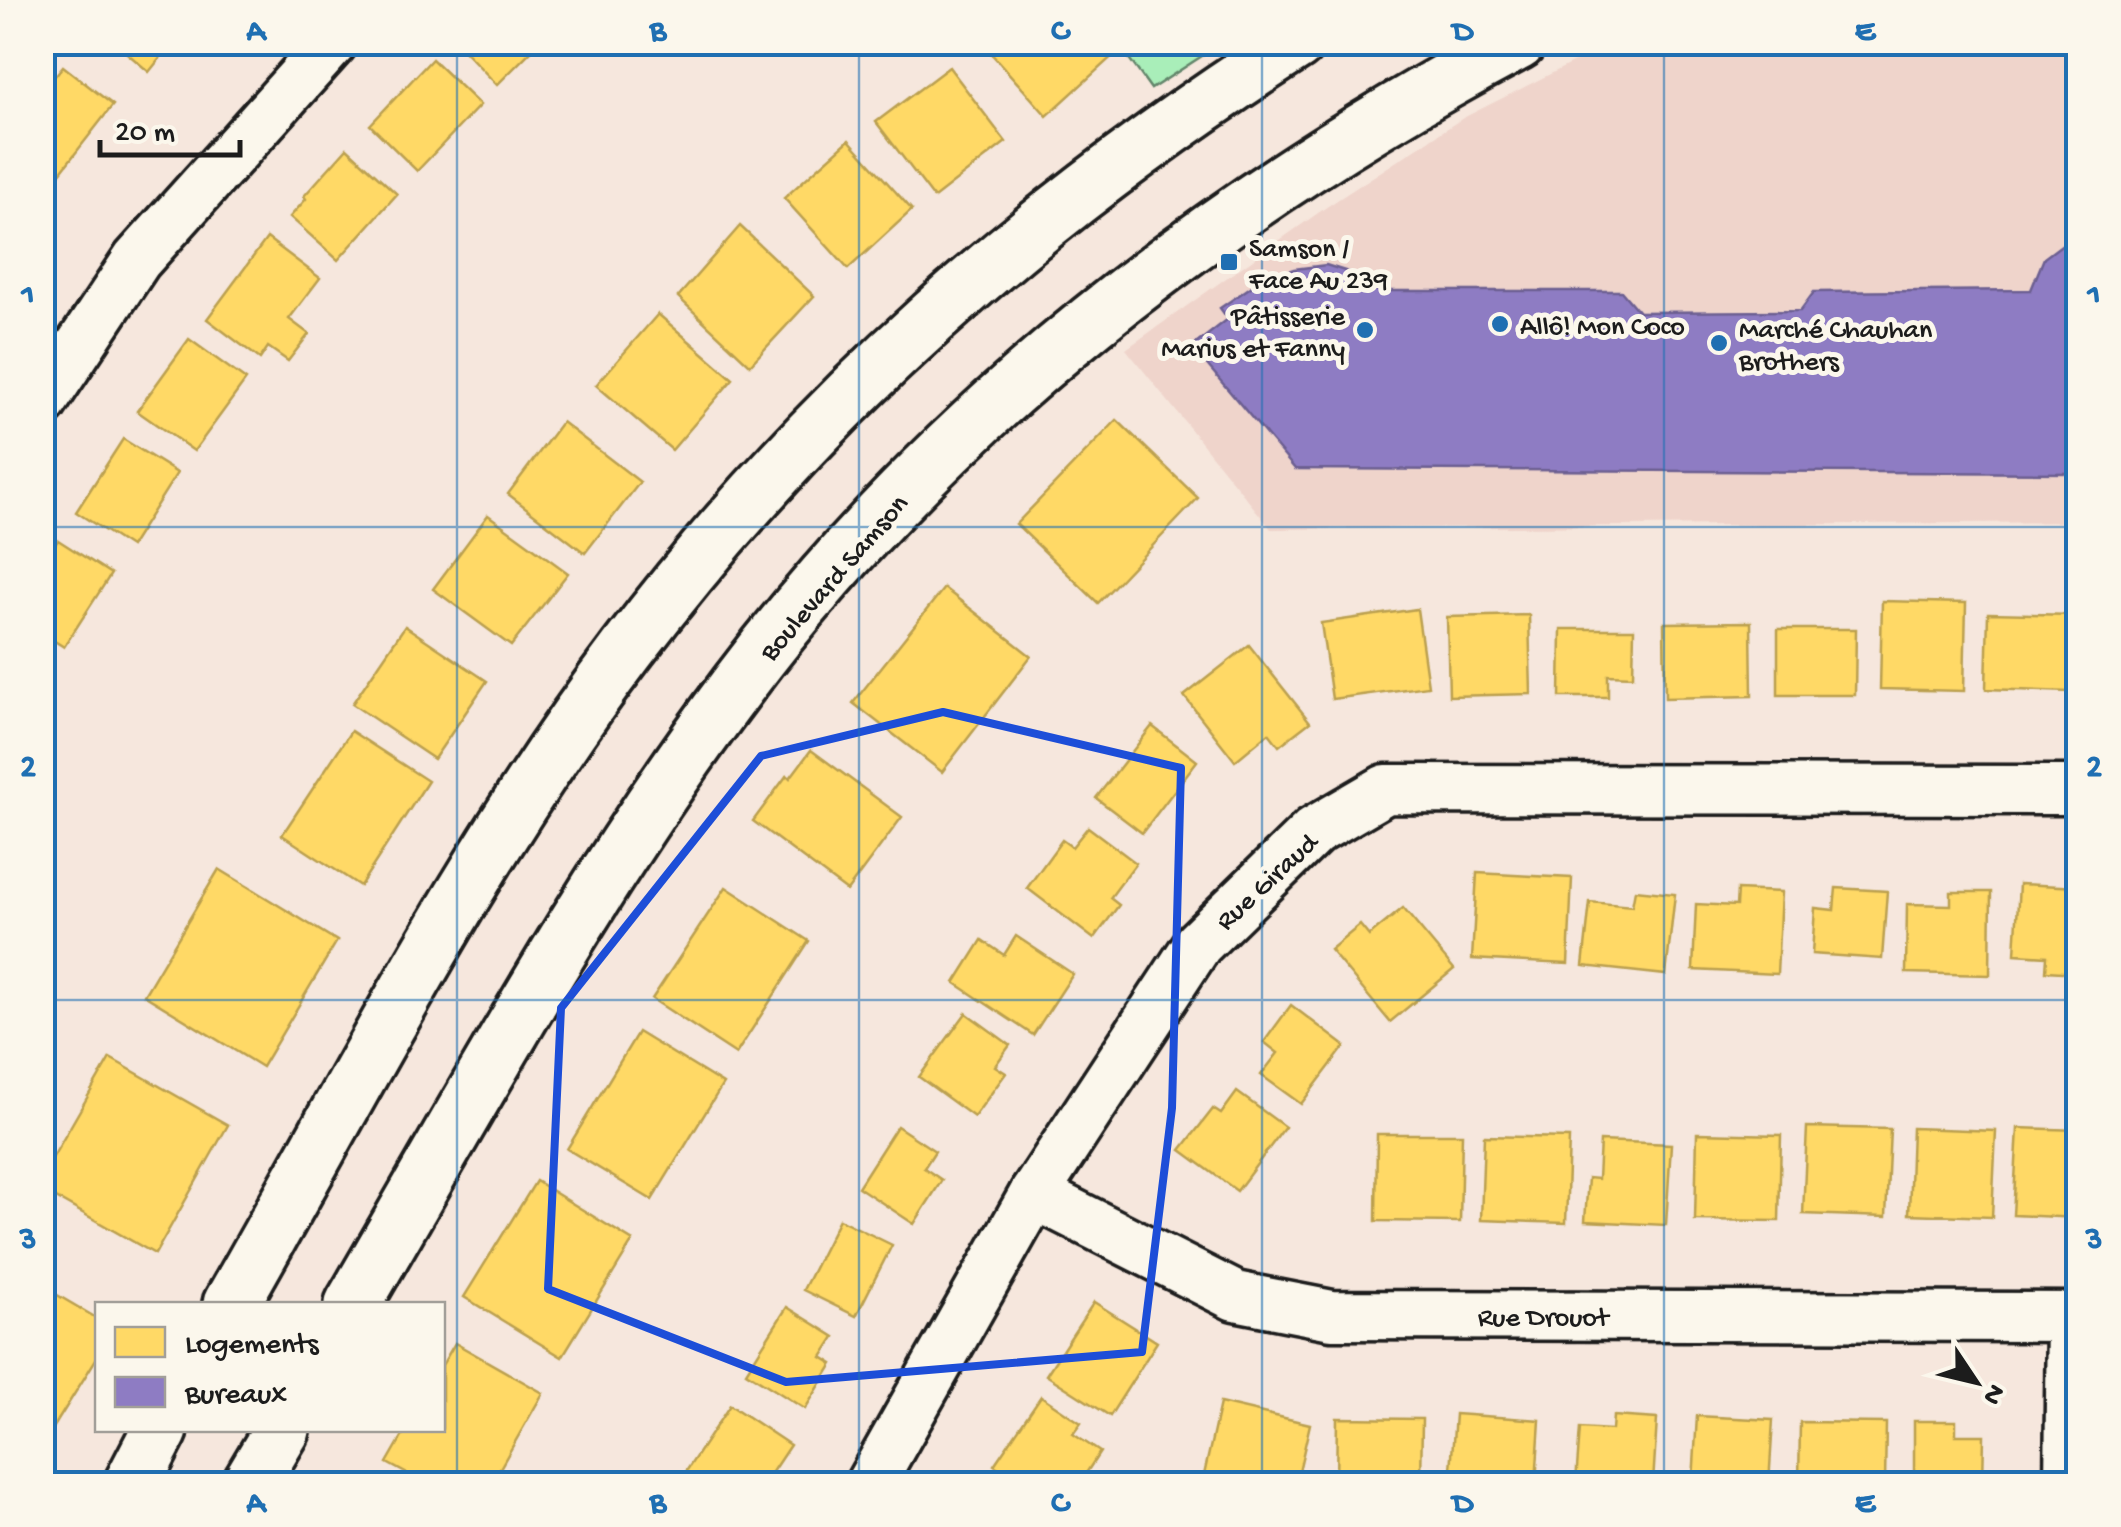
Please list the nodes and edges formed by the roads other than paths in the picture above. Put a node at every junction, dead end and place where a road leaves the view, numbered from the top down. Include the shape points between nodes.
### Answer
1 (333, 42) edge
2 (1296, 42) edge
3 (1518, 42) edge
4 (42, 403) edge
5 (2078, 790) edge
6 (1034, 1194) junction
7 (232, 1302) edge
8 (354, 1302) edge
9 (2075, 1317) edge
10 (159, 1432) edge
11 (281, 1432) edge
12 (132, 1484) edge
13 (250, 1484) edge
14 (870, 1484) edge
15 (2069, 1484) edge

1 - 4 street via 137,260
2 - 7 street via 1113,168 980,275 834,408 722,532 627,649 531,788
3 - 8 street, Boulevard Samson via 1303,167 1132,290 987,412 846,555 738,684 614,863
5 - 6 street, Rue Giraud via 1386,789 1314,831 1198,944
6 - 9 street, Rue Drouot via 1235,1296 1332,1315
6 - 14 street, Rue Giraud
9 - 15 street
10 - 12 street
11 - 13 street

